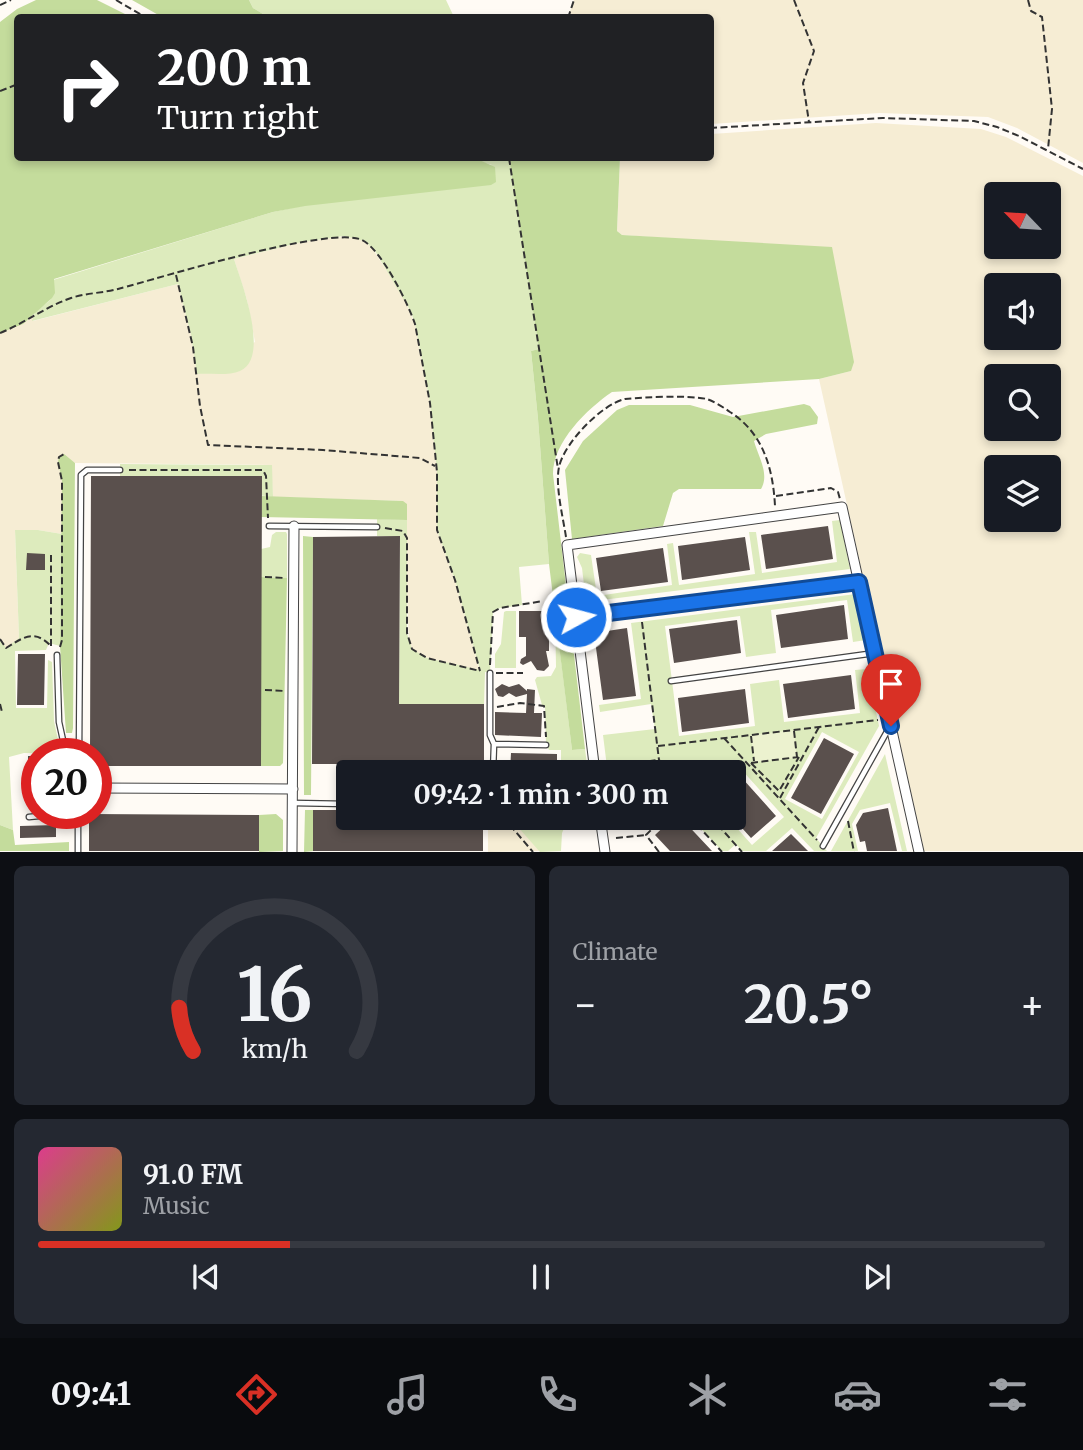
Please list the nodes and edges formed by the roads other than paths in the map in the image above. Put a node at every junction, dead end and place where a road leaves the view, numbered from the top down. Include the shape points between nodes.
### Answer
1 (120, 470) road end
2 (269, 526) road end
3 (294, 526) junction
4 (377, 527) road end
5 (859, 582) junction
6 (576, 617) junction
7 (875, 653) junction
8 (57, 655) road end
9 (490, 673) road end
10 (671, 681) dead end
11 (891, 726) junction
12 (62, 738) edge
13 (79, 738) edge
14 (494, 744) junction
15 (546, 745) road end
16 (493, 760) edge
17 (594, 760) edge
18 (112, 788) edge
19 (293, 789) junction
20 (293, 803) junction
21 (336, 804) edge
22 (78, 829) edge
23 (602, 830) edge
24 (823, 846) road end
25 (78, 852) edge
26 (292, 852) edge
27 (605, 852) edge
28 (919, 852) edge

1 - 13 lane via 87,470 81,475
2 - 3 lane
3 - 4 lane
3 - 19 street
5 - 6 lane
5 - 6 street via 842,507 567,545
5 - 7 street
6 - 17 street
7 - 10 lane
7 - 11 street
8 - 12 lane
9 - 14 lane
11 - 24 lane
11 - 28 street
14 - 15 lane
14 - 16 lane
18 - 19 street
19 - 20 street
20 - 21 lane
20 - 26 street
22 - 25 lane
23 - 27 street

